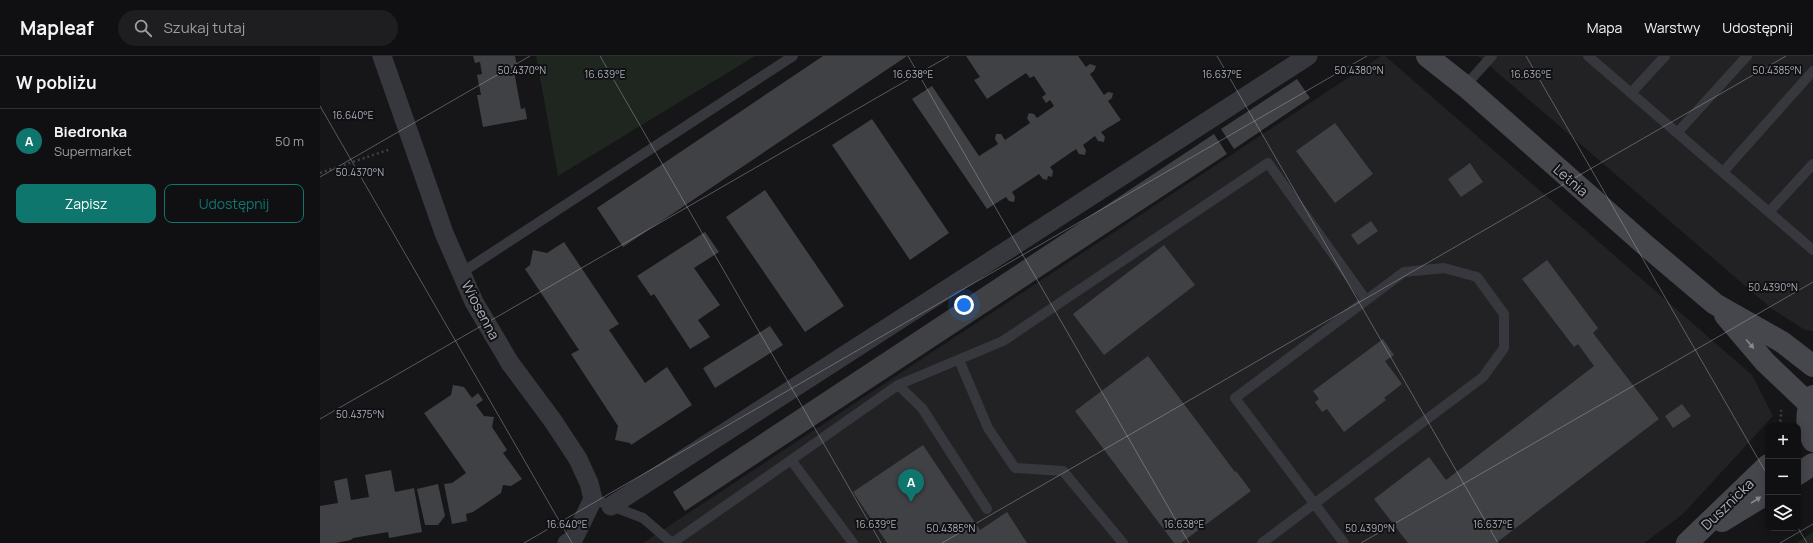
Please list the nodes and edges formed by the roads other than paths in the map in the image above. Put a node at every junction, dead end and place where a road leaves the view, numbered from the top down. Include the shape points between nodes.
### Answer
1 (382, 56) edge
2 (793, 56) edge
3 (1308, 56) edge
4 (1427, 56) edge
5 (1492, 56) edge
6 (1588, 56) edge
7 (1665, 56) edge
8 (1746, 56) edge
9 (1813, 71) edge
10 (1465, 86) junction
11 (1631, 93) junction
12 (1677, 133) junction
13 (1813, 164) edge
14 (1723, 172) junction
15 (1769, 212) junction
16 (1813, 250) edge
17 (461, 273) junction
18 (1366, 300) junction
19 (1715, 304) junction
20 (960, 360) junction
21 (1813, 366) edge
22 (898, 385) junction
23 (1811, 400) edge
24 (1806, 437) edge
25 (791, 460) junction
26 (1813, 464) edge
27 (1765, 468) edge
28 (1801, 472) edge
29 (1765, 495) edge
30 (593, 499) junction
31 (1314, 504) junction
32 (611, 506) junction
33 (987, 509) dead end
34 (567, 543) edge
35 (853, 543) edge
36 (1122, 543) edge
37 (1262, 543) edge
38 (1344, 543) edge
39 (1687, 543) edge

1 - 17 street, Wiosenna via 444,233
2 - 17 lane
3 - 32 street
4 - 10 street, Letnia
5 - 10 lane
6 - 11 lane
7 - 11 lane
8 - 12 lane
9 - 14 lane
10 - 19 street, Letnia
11 - 12 lane
12 - 14 lane
13 - 15 lane
14 - 15 lane
15 - 16 lane
17 - 30 street, Wiosenna via 474,302 510,363 578,459
18 - 20 lane via 1268,163 1003,341
18 - 31 lane via 1235,398
18 - 31 lane via 1404,272 1444,268 1477,277 1504,314 1504,348 1484,377
19 - 21 street, Letnia via 1782,342
19 -> 23 street, Letnia via 1765,362
20 - 22 lane
20 - 36 lane via 988,428 1015,468 1063,470
22 - 25 lane
22 - 33 lane via 922,408
23 - 24 street
25 - 32 lane via 672,543 643,518
25 - 35 lane
26 - 28 street
27 - 39 street, Dusznicka
39 -> 29 street, Dusznicka
30 - 32 lane
30 - 34 street via 573,540
31 - 37 lane
31 - 38 lane

